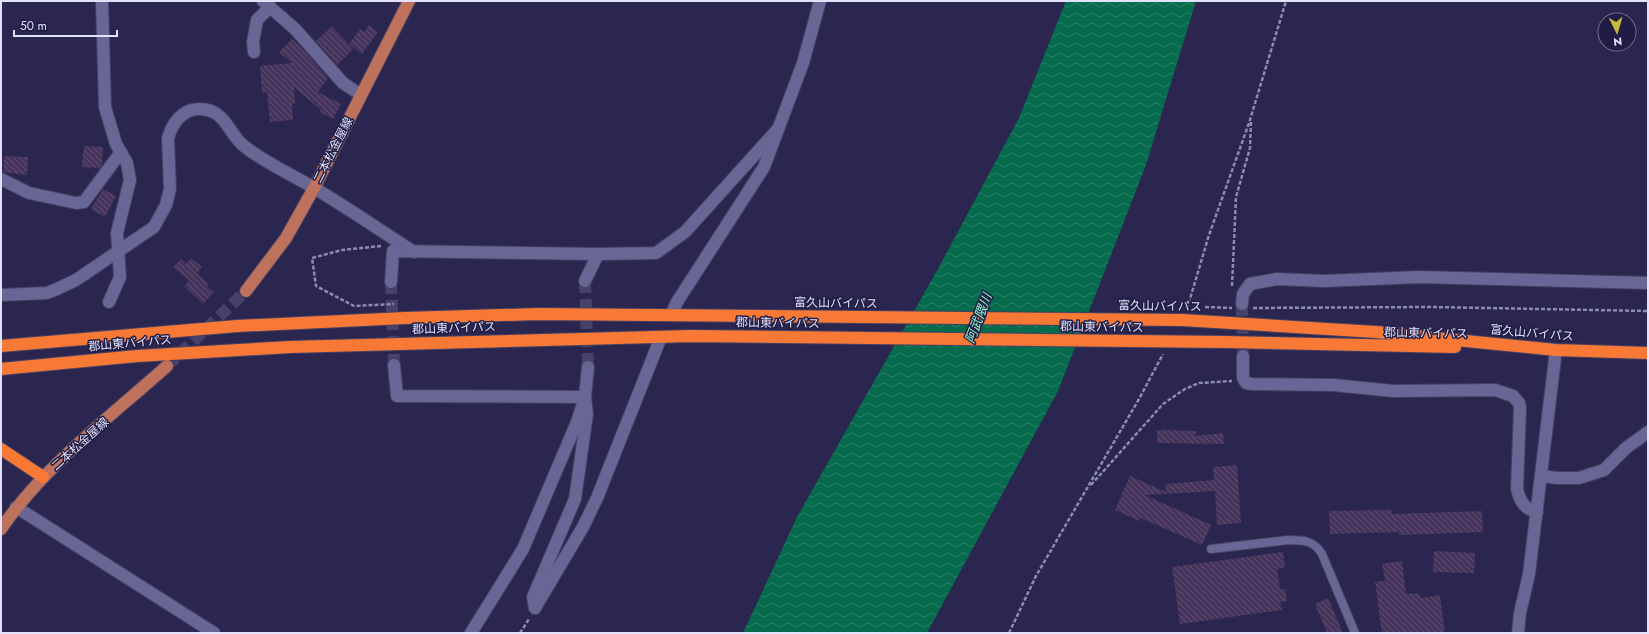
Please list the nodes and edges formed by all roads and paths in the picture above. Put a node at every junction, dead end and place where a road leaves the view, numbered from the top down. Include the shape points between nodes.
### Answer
1 (102, 1) edge
2 (409, 1) edge
3 (820, 1) edge
4 (266, 4) edge
5 (254, 52) dead end
6 (361, 95) junction
7 (1251, 117) dead end
8 (778, 130) junction
9 (121, 152) junction
10 (1, 180) edge
11 (314, 188) junction
12 (118, 250) junction
13 (393, 251) junction
14 (414, 252) junction
15 (598, 254) junction
16 (585, 281) tunnel mouth
17 (391, 282) tunnel mouth
18 (1648, 283) edge
19 (1233, 289) dead end
20 (246, 291) tunnel mouth
21 (1, 295) edge
22 (110, 302) dead end
23 (400, 304) dead end
24 (1180, 307) dead end
25 (1195, 307) dead end
26 (1203, 307) dead end
27 (1241, 307) junction
28 (1648, 311) edge
29 (671, 315) junction
30 (661, 337) junction
31 (1, 346) edge
32 (1556, 350) junction
33 (1648, 353) edge
34 (1243, 356) tunnel mouth
35 (394, 365) tunnel mouth
36 (167, 366) tunnel mouth
37 (588, 367) tunnel mouth
38 (1, 369) edge
39 (1237, 380) dead end
40 (585, 397) junction
41 (1648, 432) edge
42 (1, 449) edge
43 (1541, 476) junction
44 (43, 477) junction
45 (1087, 489) dead end
46 (16, 507) junction
47 (1536, 512) junction
48 (1, 529) edge
49 (1211, 549) dead end
50 (535, 608) junction
51 (214, 633) edge
52 (471, 633) edge
53 (520, 633) edge
54 (1355, 633) edge
55 (1518, 633) edge

1 - 9 street via 105,108 108,124
2 - 6 main road, 二本松金屋線
3 - 8 street via 803,63
4 - 5 street via 257,20
4 - 6 street via 295,30 343,83
6 - 11 main road, 二本松金屋線
7 - 19 path via 1250,148 1236,197
8 - 15 street via 685,232 656,253
8 - 29 street via 764,167
9 - 10 street via 84,202 76,204 29,193
9 - 12 street via 127,163 130,180 117,233
11 - 12 street via 244,146 217,114 203,110 187,111 173,124 168,138 170,189 161,216 154,227 144,235
11 - 14 street
11 - 20 main road, 二本松金屋線 via 286,238
12 - 21 street via 81,276 47,293
12 - 22 street via 120,277
13 - 14 street
13 - 17 street
13 - 23 path via 384,246 342,250 312,258 316,286 354,306
14 - 15 street
15 - 16 street
18 - 27 street via 1419,277 1324,281 1277,279 1250,284 1243,294
24 - 25 path
26 - 27 path
27 - 28 path
29 - 31 highway, 郡山東バイパス via 538,314 405,318 237,326
29 - 32 highway, 富久山バイパス via 1159,320 1376,332
30 - 32 highway, 郡山東バイパス via 1225,342
30 - 38 highway, 郡山東バイパス via 290,347 137,356
30 - 50 street via 597,498 583,527
32 - 33 highway, 富久山バイパス
32 - 43 street
34 - 47 street via 1243,378 1246,383 1252,384 1333,385 1393,391 1506,392 1513,396 1520,408 1517,490 1519,500 1528,509
35 - 40 street via 397,396
36 - 44 main road, 二本松金屋線
37 - 40 street
39 - 45 path via 1199,384 1185,389 1163,404
40 - 50 street via 587,414 575,499 533,597
40 - 52 street via 577,422 522,549
41 - 43 street via 1626,448 1604,470 1579,478
42 - 44 highway
43 - 47 street
44 - 46 main road, 二本松金屋線
46 - 48 main road, 二本松金屋線
46 - 51 street
47 - 55 street via 1529,574
49 - 54 lane via 1288,540 1313,544 1322,554
50 - 53 path

